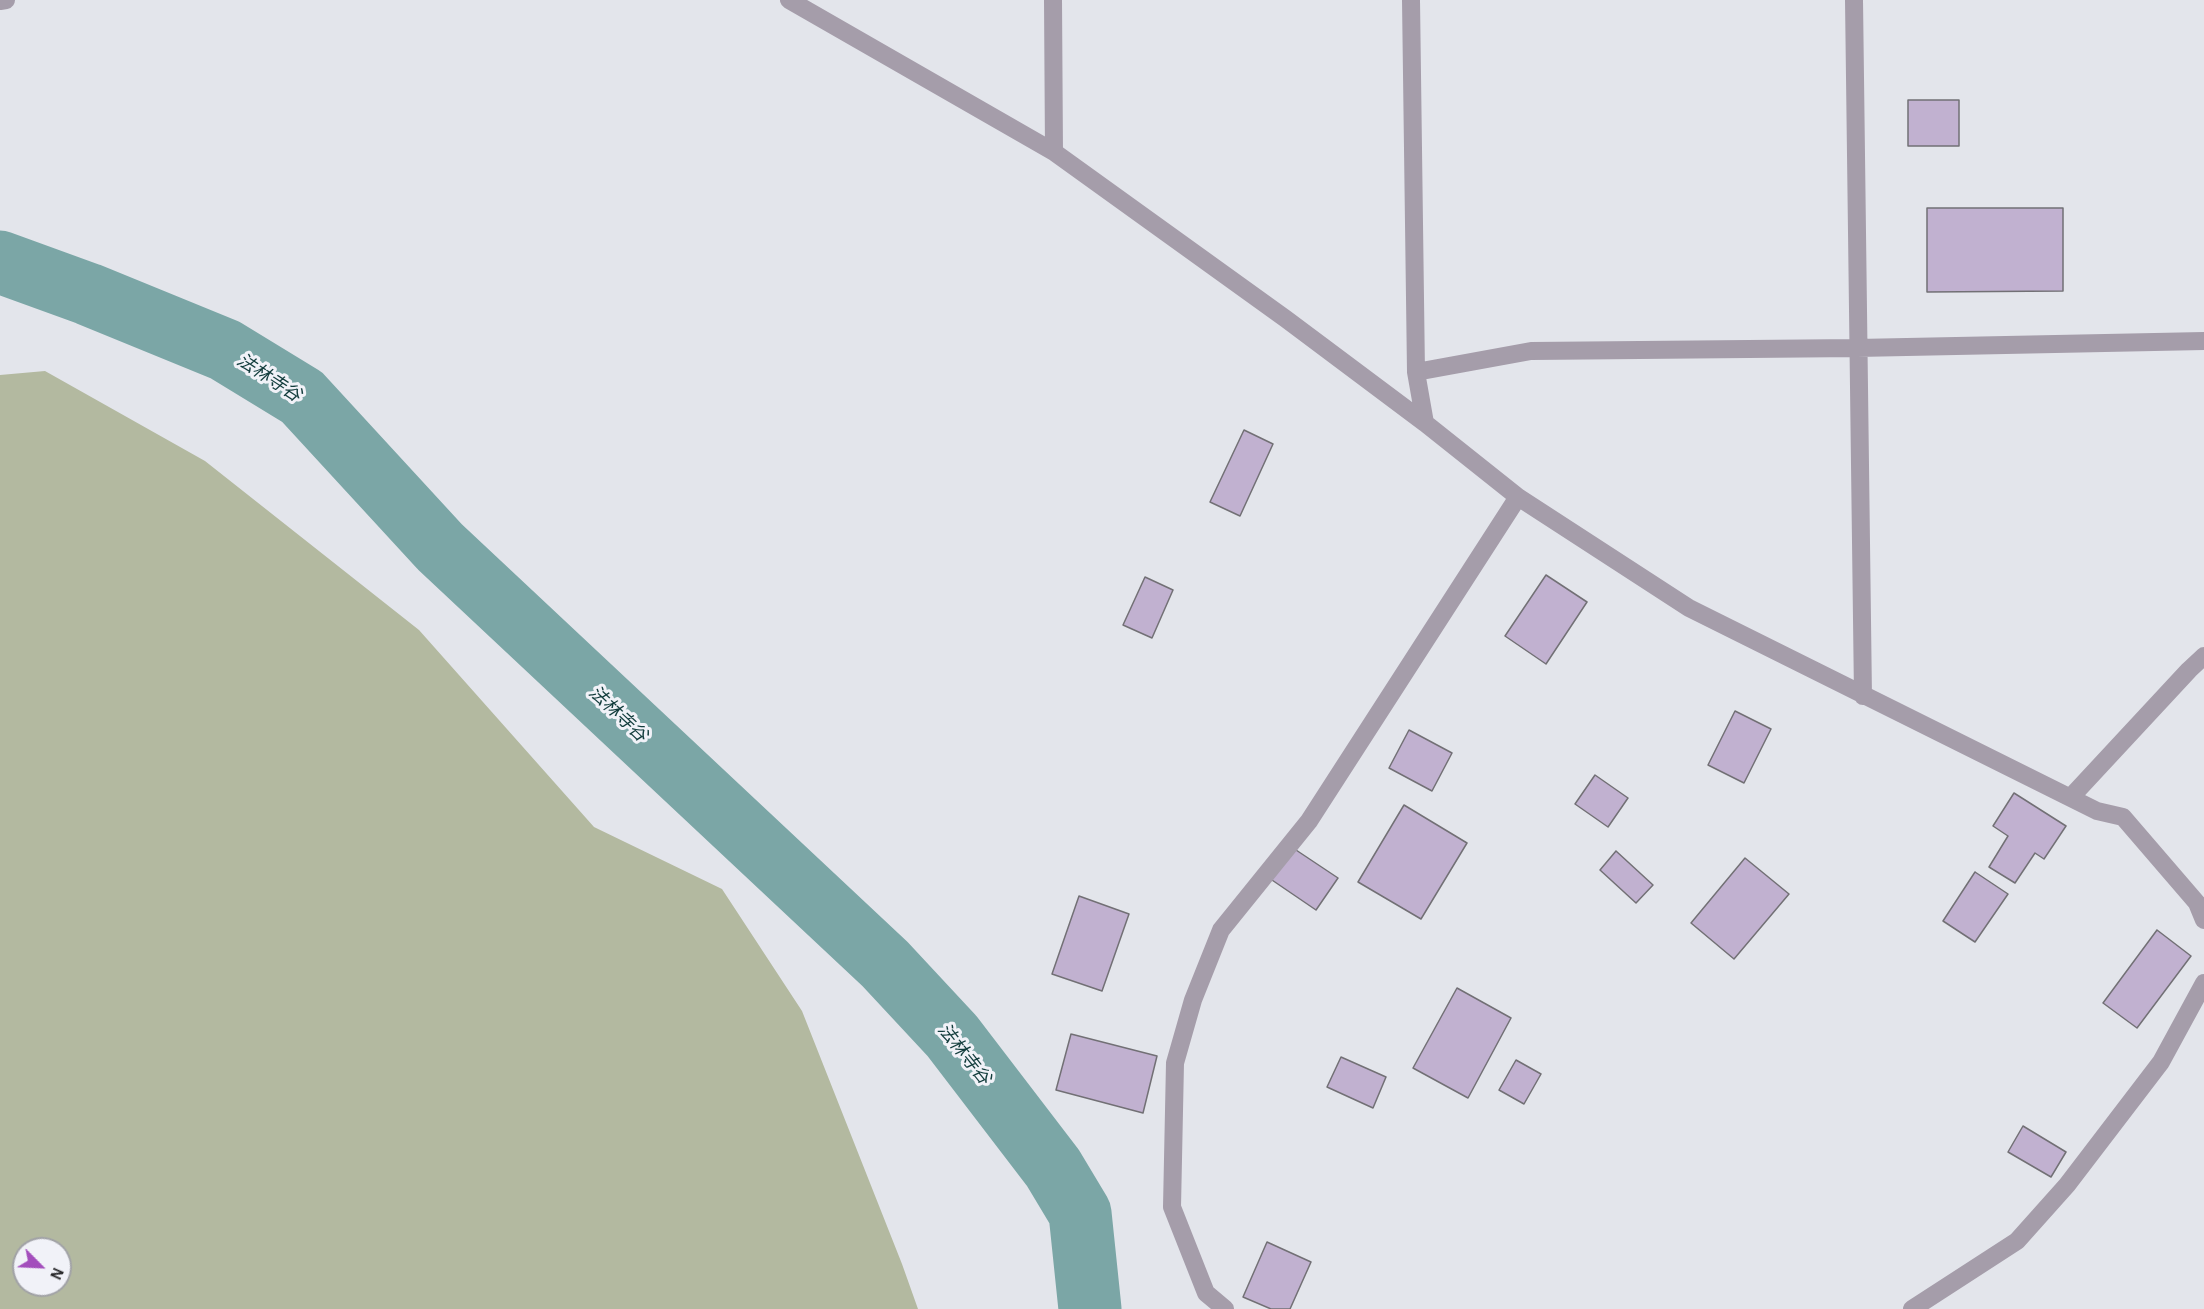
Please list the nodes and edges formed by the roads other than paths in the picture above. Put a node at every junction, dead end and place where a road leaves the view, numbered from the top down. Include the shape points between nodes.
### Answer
1 (6, 0) edge
2 (789, 0) edge
3 (1053, 0) edge
4 (1411, 0) edge
5 (1854, 0) edge
6 (0, 1) edge
7 (1054, 152) junction
8 (2204, 341) edge
9 (1857, 348) junction
10 (1416, 372) junction
11 (1425, 423) junction
12 (1518, 497) junction
13 (2204, 656) edge
14 (1863, 696) junction
15 (2071, 797) junction
16 (2204, 920) edge
17 (2204, 983) edge
18 (1225, 1309) edge
19 (1912, 1309) edge

1 - 6 street
2 - 7 street
3 - 7 street
4 - 10 street
5 - 9 street
7 - 11 street
8 - 9 street
9 - 10 street via 1531,351
9 - 14 street
10 - 11 street
11 - 12 street
12 - 14 street via 1689,608
12 - 18 street via 1309,821 1221,930 1193,1000 1175,1063 1172,1207 1206,1293
13 - 15 street
14 - 15 street
15 - 16 street via 2097,811 2123,817 2197,903
17 - 19 street via 2161,1062 2067,1185 2017,1241

